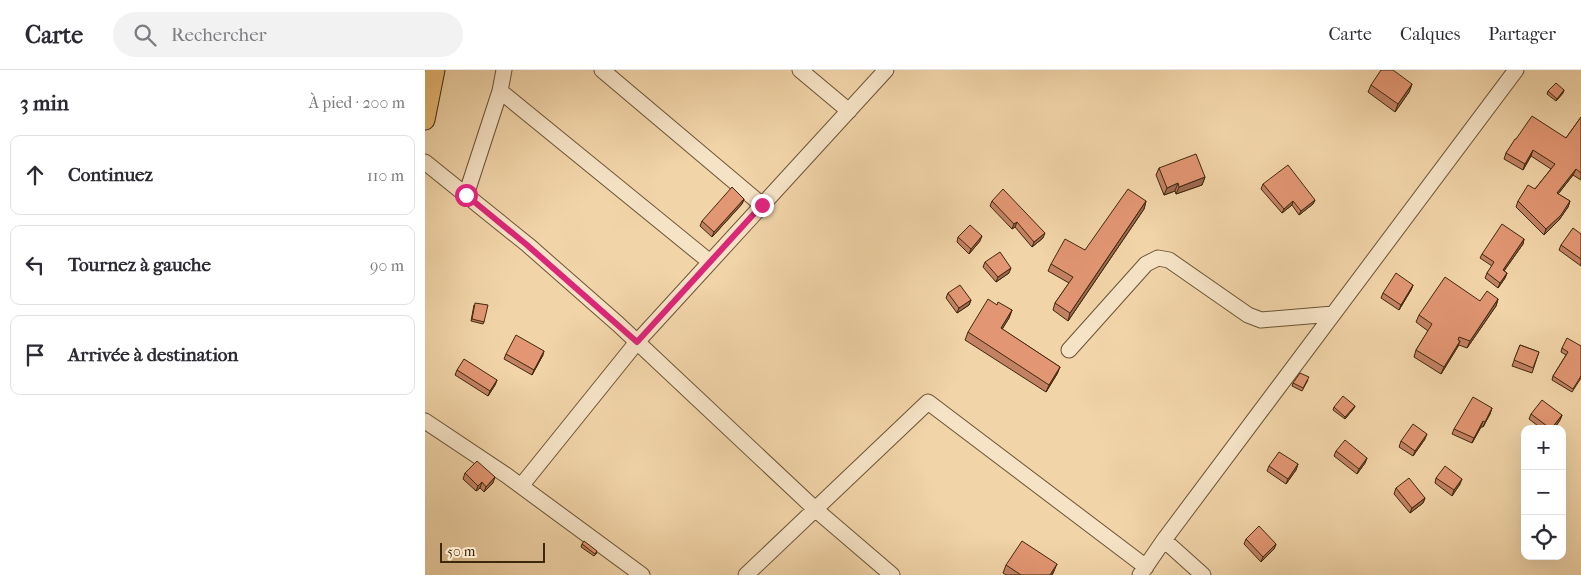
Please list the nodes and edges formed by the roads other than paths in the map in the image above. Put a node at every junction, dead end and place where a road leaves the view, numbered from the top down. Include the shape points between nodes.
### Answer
1 (435, 70) edge
2 (504, 70) edge
3 (602, 70) edge
4 (800, 70) edge
5 (886, 70) edge
6 (1515, 70) edge
7 (499, 91) junction
8 (849, 110) junction
9 (425, 120) edge
10 (425, 162) edge
11 (466, 195) junction
12 (762, 205) junction
13 (710, 262) junction
14 (1333, 314) junction
15 (637, 342) junction
16 (1069, 350) dead end
17 (425, 421) edge
18 (521, 486) junction
19 (815, 509) junction
20 (1164, 540) junction
21 (1143, 571) edge
22 (642, 575) edge
23 (746, 575) edge
24 (892, 575) edge
25 (1203, 575) edge

1 - 9 main road
2 - 7 street
3 - 12 street
4 - 8 street
5 - 8 street
6 - 14 street
7 - 11 street
7 - 13 street
8 - 12 street
10 - 11 street
11 - 15 street
12 - 13 street
13 - 15 street
14 - 16 street via 1261,320 1248,315 1169,260 1158,258 1146,264
14 - 20 street
15 - 18 street
15 - 19 street
17 - 18 street
18 - 22 street
19 - 21 street via 928,402
19 - 23 street
19 - 24 street
20 - 21 street
20 - 25 street

